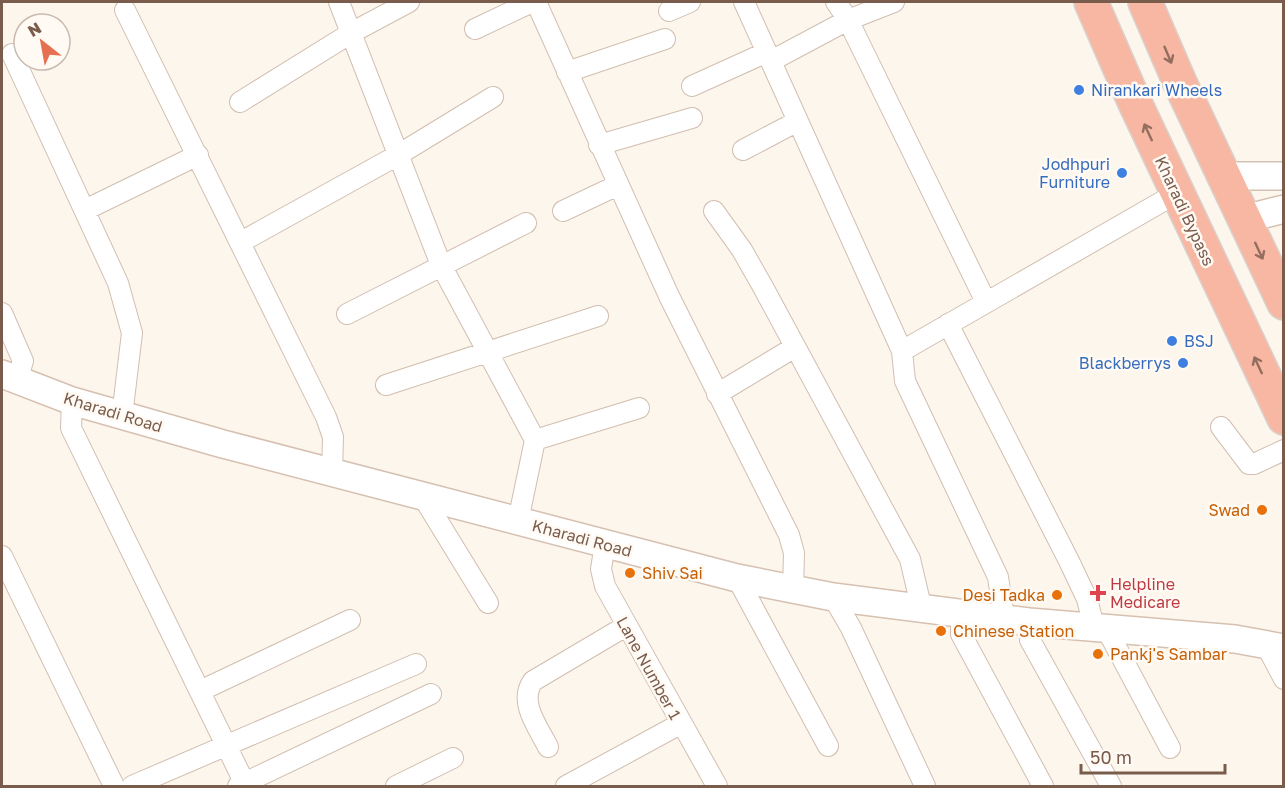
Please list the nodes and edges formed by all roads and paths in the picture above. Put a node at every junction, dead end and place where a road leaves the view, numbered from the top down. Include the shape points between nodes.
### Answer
1 (339, 2) edge
2 (409, 2) edge
3 (534, 2) edge
4 (690, 2) edge
5 (744, 2) edge
6 (836, 2) edge
7 (894, 2) edge
8 (1091, 2) edge
9 (1145, 2) edge
10 (125, 10) dead end
11 (669, 11) dead end
12 (848, 20) junction
13 (475, 29) dead end
14 (351, 33) junction
15 (664, 39) dead end
16 (769, 57) junction
17 (20, 72) edge
18 (567, 72) junction
19 (692, 86) dead end
20 (493, 97) dead end
21 (240, 102) dead end
22 (692, 118) dead end
23 (798, 121) junction
24 (599, 146) junction
25 (743, 150) dead end
26 (198, 155) junction
27 (398, 156) junction
28 (1224, 176) junction
29 (1284, 176) edge
30 (618, 185) junction
31 (1177, 193) junction
32 (1284, 209) edge
33 (85, 210) junction
34 (563, 211) dead end
35 (714, 211) dead end
36 (1244, 219) junction
37 (526, 223) dead end
38 (241, 242) junction
39 (441, 265) junction
40 (986, 302) junction
41 (1284, 303) edge
42 (2, 313) edge
43 (347, 314) dead end
44 (598, 316) dead end
45 (948, 324) junction
46 (795, 347) junction
47 (902, 351) junction
48 (487, 352) junction
49 (9, 377) edge
50 (386, 385) dead end
51 (717, 394) junction
52 (72, 401) junction
53 (639, 408) dead end
54 (122, 416) junction
55 (1284, 418) edge
56 (1221, 428) dead end
57 (535, 440) junction
58 (1284, 450) edge
59 (332, 473) junction
60 (423, 497) junction
61 (518, 521) junction
62 (605, 544) junction
63 (2, 556) edge
64 (737, 578) junction
65 (793, 590) junction
66 (833, 597) junction
67 (488, 603) dead end
68 (921, 606) junction
69 (961, 613) junction
70 (350, 620) dead end
71 (1017, 620) junction
72 (626, 626) junction
73 (1100, 627) junction
74 (1275, 647) edge
75 (416, 664) dead end
76 (1284, 679) edge
77 (200, 691) junction
78 (430, 694) dead end
79 (680, 724) junction
80 (225, 744) junction
81 (828, 746) dead end
82 (548, 747) dead end
83 (1170, 748) dead end
84 (453, 758) dead end
85 (243, 785) edge
86 (114, 786) edge
87 (132, 786) edge
88 (396, 786) edge
89 (566, 786) edge
90 (717, 786) edge
91 (925, 786) edge
92 (1043, 786) edge
93 (1111, 786) edge

1 - 14 street
2 - 14 street
3 - 13 street
3 - 18 street
4 - 11 street
5 - 16 street
6 - 12 street
7 - 12 street
31 -> 8 highway, Kharadi Bypass
9 -> 28 highway
10 - 26 street
12 - 16 street
12 - 40 street
14 - 21 street
14 - 27 street
15 - 18 street
16 - 19 street
16 - 23 street
17 - 33 street
18 - 24 street
20 - 27 street
22 - 24 street
23 - 25 street
23 - 47 street
24 - 30 street
26 - 33 street
26 - 38 street
27 - 38 street
27 - 39 street
28 - 29 street
28 - 36 highway
30 - 34 street
30 - 51 street
31 - 40 street
55 -> 31 highway, Kharadi Bypass
32 - 36 street
33 - 54 street via 118,283 132,333
35 - 46 street via 742,250
36 -> 41 highway
37 - 39 street
38 - 59 street via 326,417 333,436
39 - 43 street
39 - 48 street
40 - 45 street
42 - 49 street via 23,361
44 - 48 street
45 - 47 street
45 - 73 street
46 - 51 street
46 - 68 street via 910,559
47 - 71 street via 905,381
48 - 50 street
48 - 57 street
49 - 52 street, Kharadi Road
51 - 65 street via 789,535 794,553
52 - 54 street, Kharadi Road
52 - 77 street via 71,428
53 - 57 street
54 - 59 street, Kharadi Road
56 - 58 street via 1249,464
57 - 61 street
59 - 60 street, Kharadi Road
60 - 61 street, Kharadi Road
60 - 67 street
61 - 62 street, Kharadi Road
62 - 64 street, Kharadi Road
62 - 72 street, Lane Number 1 via 601,569 604,586
63 - 86 street
64 - 65 street, Kharadi Road
64 - 81 street
65 - 66 street, Kharadi Road
66 - 68 street, Kharadi Road
66 - 91 street
68 - 69 street, Kharadi Road
69 - 71 street, Kharadi Road
69 - 92 street via 962,634
70 - 77 street
71 - 73 street, Kharadi Road
71 - 93 street
72 - 79 street, Lane Number 1
72 - 82 street via 533,681 528,689 529,709
73 - 74 street, Kharadi Road via 1235,639
73 - 83 street
74 - 76 street
75 - 80 street
77 - 80 street
78 - 85 street
79 - 89 street
79 - 90 street, Lane Number 1
80 - 85 street
80 - 87 street
84 - 88 street

